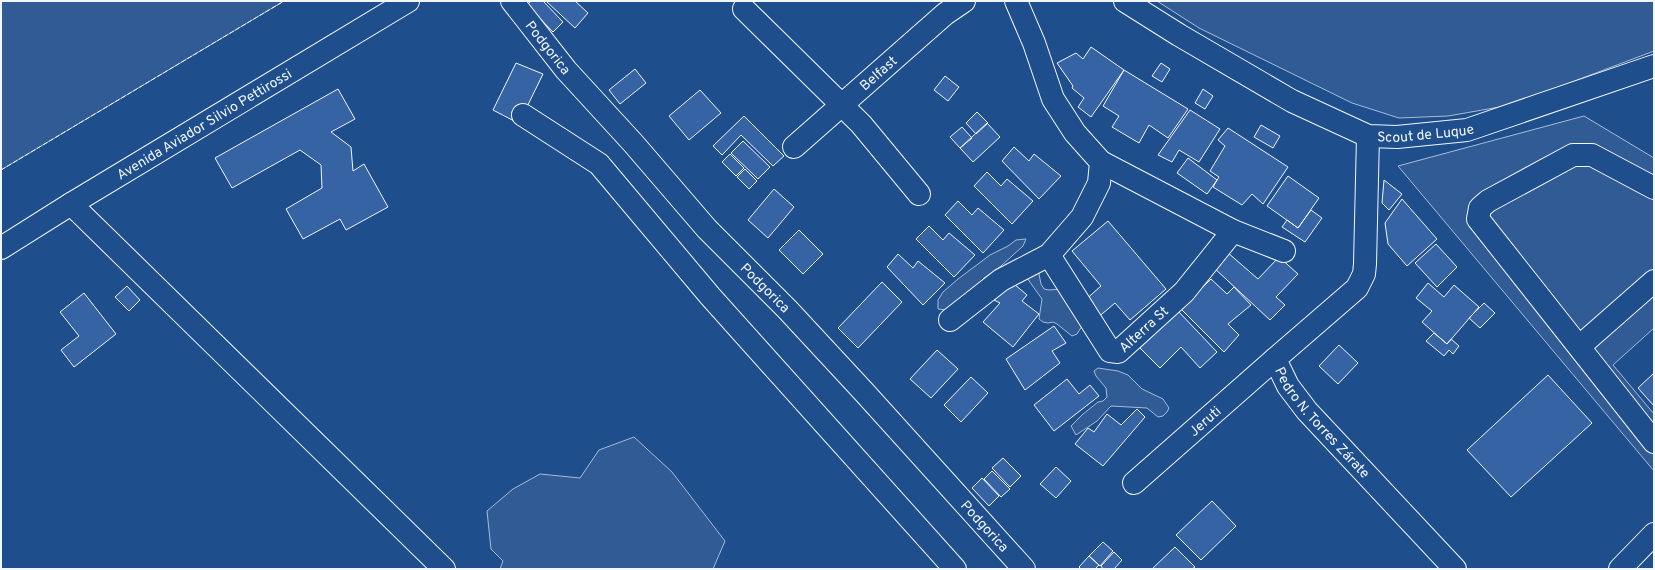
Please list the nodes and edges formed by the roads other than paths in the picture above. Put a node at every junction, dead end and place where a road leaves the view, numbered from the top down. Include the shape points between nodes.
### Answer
1 (408, 1) edge
2 (512, 1) edge
3 (964, 1) edge
4 (1016, 1) edge
5 (1125, 1) edge
6 (744, 9) dead end
7 (1654, 66) edge
8 (841, 105) junction
9 (523, 115) dead end
10 (1368, 136) junction
11 (794, 147) dead end
12 (1101, 162) junction
13 (1654, 188) edge
14 (919, 194) dead end
15 (71, 204) junction
16 (1232, 231) junction
17 (1, 248) edge
18 (1284, 251) dead end
19 (1049, 255) junction
20 (1654, 281) edge
21 (950, 320) dead end
22 (1580, 346) junction
23 (1275, 359) junction
24 (1654, 442) edge
25 (1134, 483) dead end
26 (1654, 534) edge
27 (444, 569) edge
28 (954, 569) edge
29 (1024, 569) edge
30 (1455, 569) edge
31 (1620, 569) edge

1 - 15 street, Avenida Aviador Silvio Pettirossi
2 - 29 street, Podgorica via 566,70 707,229 788,309
3 - 8 street, Belfast via 945,14
4 - 12 street via 1034,42 1053,99 1075,133
5 - 10 street, Scout de Luque via 1292,100
6 - 8 street
7 - 10 street, Scout de Luque via 1467,130
8 - 11 street, Belfast
8 - 14 street via 861,124
9 - 28 street via 599,164 710,296
10 - 23 street, Pedro N. Torres Zárate via 1364,274 1357,288
12 - 16 street
12 - 19 street via 1099,183 1082,217
13 - 22 street via 1592,155 1573,155 1488,201 1480,208 1478,219
15 - 17 street, Avenida Aviador Silvio Pettirossi
15 - 27 street
16 - 18 street
16 - 19 street, Alterra St via 1184,292 1118,352 1110,351
19 - 21 street via 1001,280
20 - 22 street
22 - 24 street
23 - 25 street, Jeruti
23 - 30 street, Pedro N. Torres Zárate via 1288,386 1307,411
26 - 31 street

